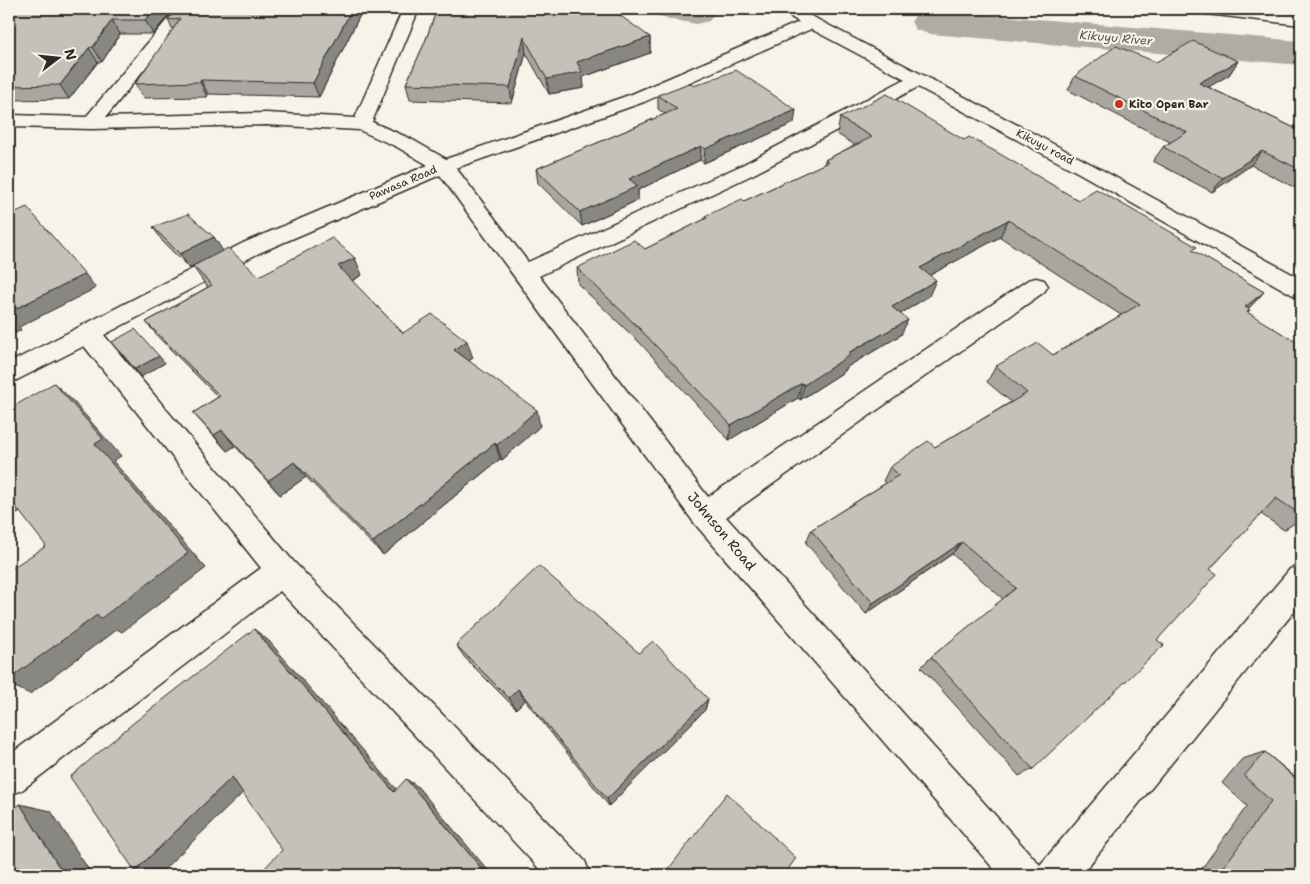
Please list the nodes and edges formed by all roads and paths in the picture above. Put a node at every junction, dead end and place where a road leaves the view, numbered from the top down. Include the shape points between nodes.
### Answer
1 (184, 9) edge
2 (411, 9) edge
3 (786, 9) edge
4 (1207, 9) edge
5 (1301, 20) edge
6 (811, 23) junction
7 (919, 79) junction
8 (9, 121) edge
9 (91, 123) junction
10 (362, 124) junction
11 (444, 166) junction
12 (524, 273) junction
13 (1036, 286) dead end
14 (1301, 289) edge
15 (87, 332) junction
16 (9, 374) edge
17 (706, 515) junction
18 (282, 571) junction
19 (1301, 579) edge
20 (9, 777) edge
21 (571, 875) edge
22 (1025, 875) edge
23 (1056, 875) edge

1 - 9 street
2 - 10 street
3 - 6 street, Kikuyu road
4 - 5 street
6 - 7 street, Kikuyu road
6 - 11 street, Pawasa Road via 638,98
7 - 12 street via 747,170
7 - 14 street, Kikuyu road
8 - 9 street
9 - 10 street via 266,119
10 - 11 street
11 - 12 street, Johnson Road
11 - 15 street, Pawasa Road via 251,248
12 - 17 street, Johnson Road
13 - 17 street
15 - 16 street, Pawasa Road
15 - 18 street
17 - 22 street, Johnson Road
18 - 20 street
18 - 21 street
19 - 23 street

